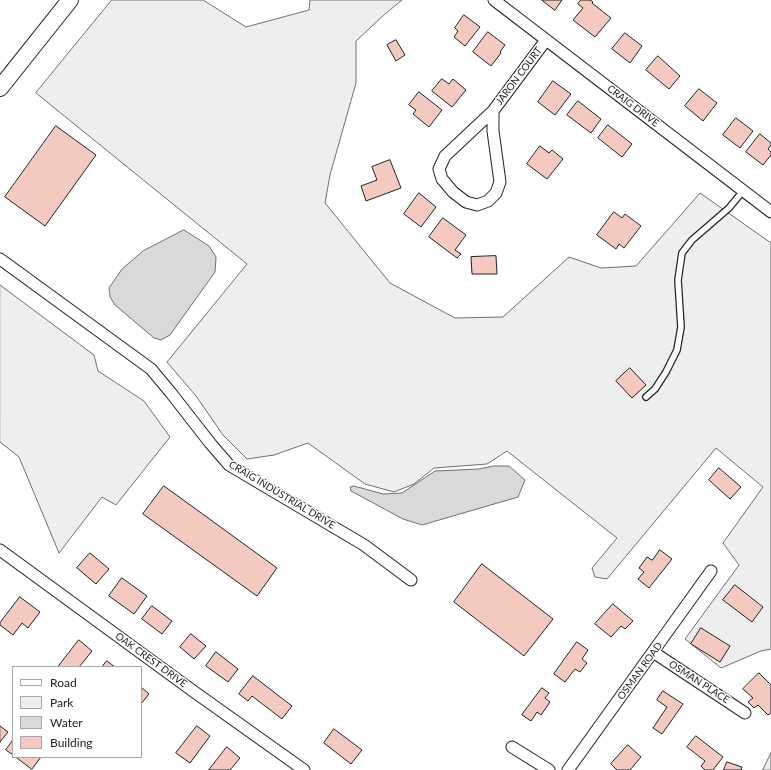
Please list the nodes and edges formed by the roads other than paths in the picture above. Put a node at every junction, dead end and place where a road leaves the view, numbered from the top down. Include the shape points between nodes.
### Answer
1 (70, 0) edge
2 (494, 0) edge
3 (546, 40) junction
4 (0, 88) edge
5 (493, 111) junction
6 (743, 191) junction
7 (771, 212) edge
8 (0, 259) edge
9 (646, 397) dead end
10 (0, 550) edge
11 (711, 571) dead end
12 (411, 580) dead end
13 (653, 652) junction
14 (745, 713) dead end
15 (512, 747) dead end
16 (304, 770) edge
17 (549, 770) edge
18 (568, 770) edge

1 - 4 main road
2 - 3 street, CRAIG DRIVE
3 - 5 street, JARON COURT
3 - 6 street, CRAIG DRIVE
5 - 5 street, JARON COURT via 445,156 439,169 442,179 453,192 466,202 477,205 488,201 496,193 500,182
6 - 7 street, CRAIG DRIVE
6 - 9 lane via 682,253 678,280 681,327 677,350 656,389
8 - 12 street, CRAIG INDUSTRIAL DRIVE via 151,369 229,465 364,545
10 - 16 street, OAK CREST DRIVE
11 - 13 street, OSMAN ROAD
13 - 14 street, OSMAN PLACE
13 - 18 street, OSMAN ROAD
15 - 17 street

